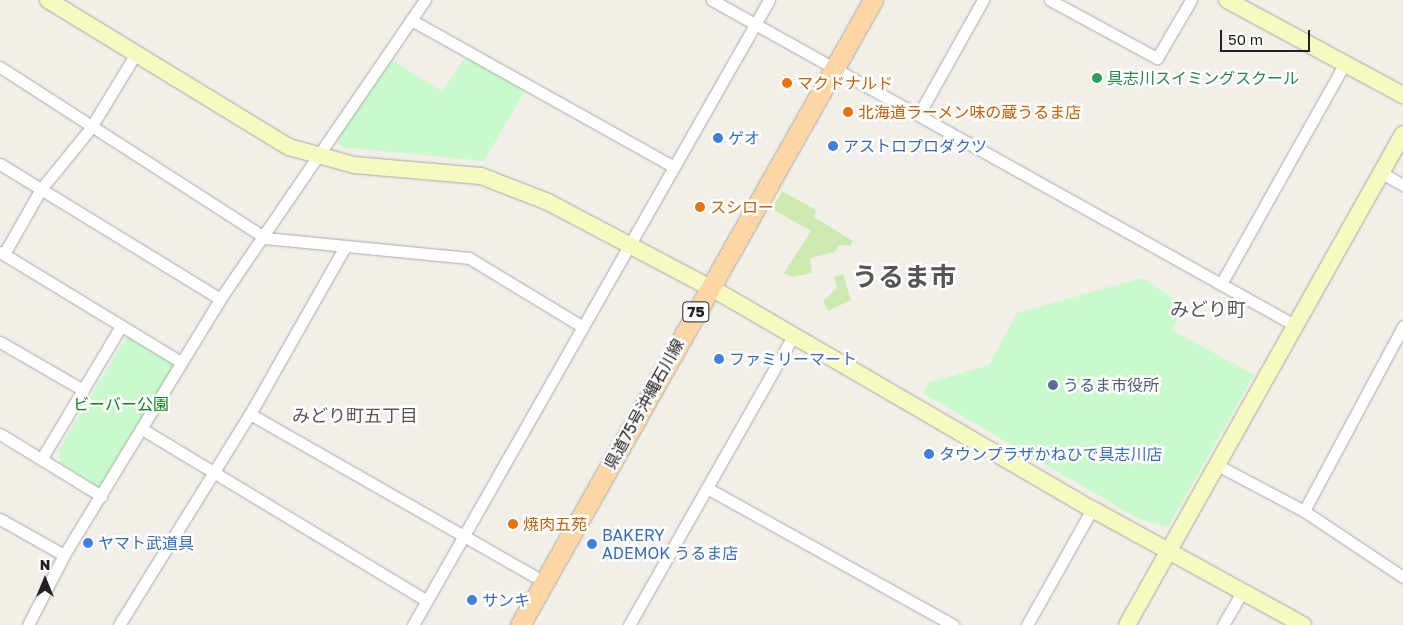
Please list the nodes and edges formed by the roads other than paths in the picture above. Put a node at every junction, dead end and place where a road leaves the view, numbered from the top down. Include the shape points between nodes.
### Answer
1 (48, 0) edge
2 (425, 0) edge
3 (712, 0) edge
4 (769, 0) edge
5 (873, 0) edge
6 (983, 0) edge
7 (1050, 0) edge
8 (1191, 0) edge
9 (1227, 0) edge
10 (411, 20) junction
11 (755, 24) junction
12 (135, 55) junction
13 (1345, 63) junction
14 (0, 67) edge
15 (834, 68) junction
16 (1403, 95) edge
17 (919, 114) junction
18 (90, 129) junction
19 (1403, 134) edge
20 (316, 157) junction
21 (0, 164) edge
22 (672, 166) junction
23 (1382, 173) junction
24 (1403, 184) edge
25 (41, 189) junction
26 (265, 238) junction
27 (628, 245) junction
28 (345, 247) junction
29 (2, 253) edge
30 (1221, 284) junction
31 (709, 288) junction
32 (220, 299) junction
33 (121, 326) junction
34 (583, 326) junction
35 (1296, 326) junction
36 (1403, 326) edge
37 (793, 336) junction
38 (0, 342) edge
39 (181, 362) junction
40 (83, 390) junction
41 (250, 414) junction
42 (142, 429) junction
43 (0, 434) edge
44 (42, 458) junction
45 (1219, 466) junction
46 (214, 470) junction
47 (707, 488) junction
48 (101, 496) junction
49 (1092, 509) junction
50 (1304, 511) junction
51 (0, 519) edge
52 (462, 536) junction
53 (1170, 552) junction
54 (64, 555) junction
55 (1403, 577) edge
56 (544, 582) junction
57 (1242, 591) junction
58 (426, 600) junction
59 (123, 624) edge
60 (28, 625) edge
61 (413, 625) edge
62 (520, 625) edge
63 (629, 625) edge
64 (953, 625) edge
65 (1027, 625) edge
66 (1127, 625) edge
67 (1223, 625) edge
68 (1303, 625) edge

1 - 12 street
2 - 10 street
3 - 11 street
4 - 11 street
5 - 15 main road, 県道75号沖縄石川線 / 75
6 - 17 street
7 - 8 street via 1157,58
9 - 13 street
10 - 20 street
10 - 22 street
11 - 15 street
11 - 22 street
12 - 18 street
12 - 20 street via 260,132
13 - 16 street
13 - 30 street
14 - 18 street
15 - 17 street
15 - 31 main road, 県道75号沖縄石川線 / 75
17 - 30 street
18 - 25 street
18 - 26 street
19 - 23 street
20 - 26 street
20 - 27 street via 481,176 532,193
21 - 25 street
22 - 27 street
23 - 24 street
23 - 35 street
25 - 29 street
25 - 32 street
26 - 28 street
26 - 32 street
27 - 31 street
27 - 34 street
28 - 34 street via 469,258
28 - 41 street
29 - 33 street
30 - 35 street
31 - 37 street
31 - 56 main road, 県道75号沖縄石川線 / 75
32 - 39 street
33 - 39 street
33 - 40 street
34 - 52 street
35 - 45 street
36 - 50 street
37 - 47 street
37 - 49 street
38 - 40 street
39 - 42 street
40 - 44 street
41 - 46 street
41 - 52 street
42 - 46 street
42 - 48 street
43 - 44 street
44 - 48 street
45 - 50 street
45 - 53 street
46 - 58 street
46 - 59 street
47 - 63 street
47 - 64 street
48 - 54 street
49 - 53 street
49 - 65 street
50 - 55 street
51 - 54 street
52 - 56 street
52 - 58 street
53 - 57 street
53 - 66 street
54 - 60 street
56 - 62 main road, 県道75号沖縄石川線 / 75
57 - 67 street
57 - 68 street
58 - 61 street

